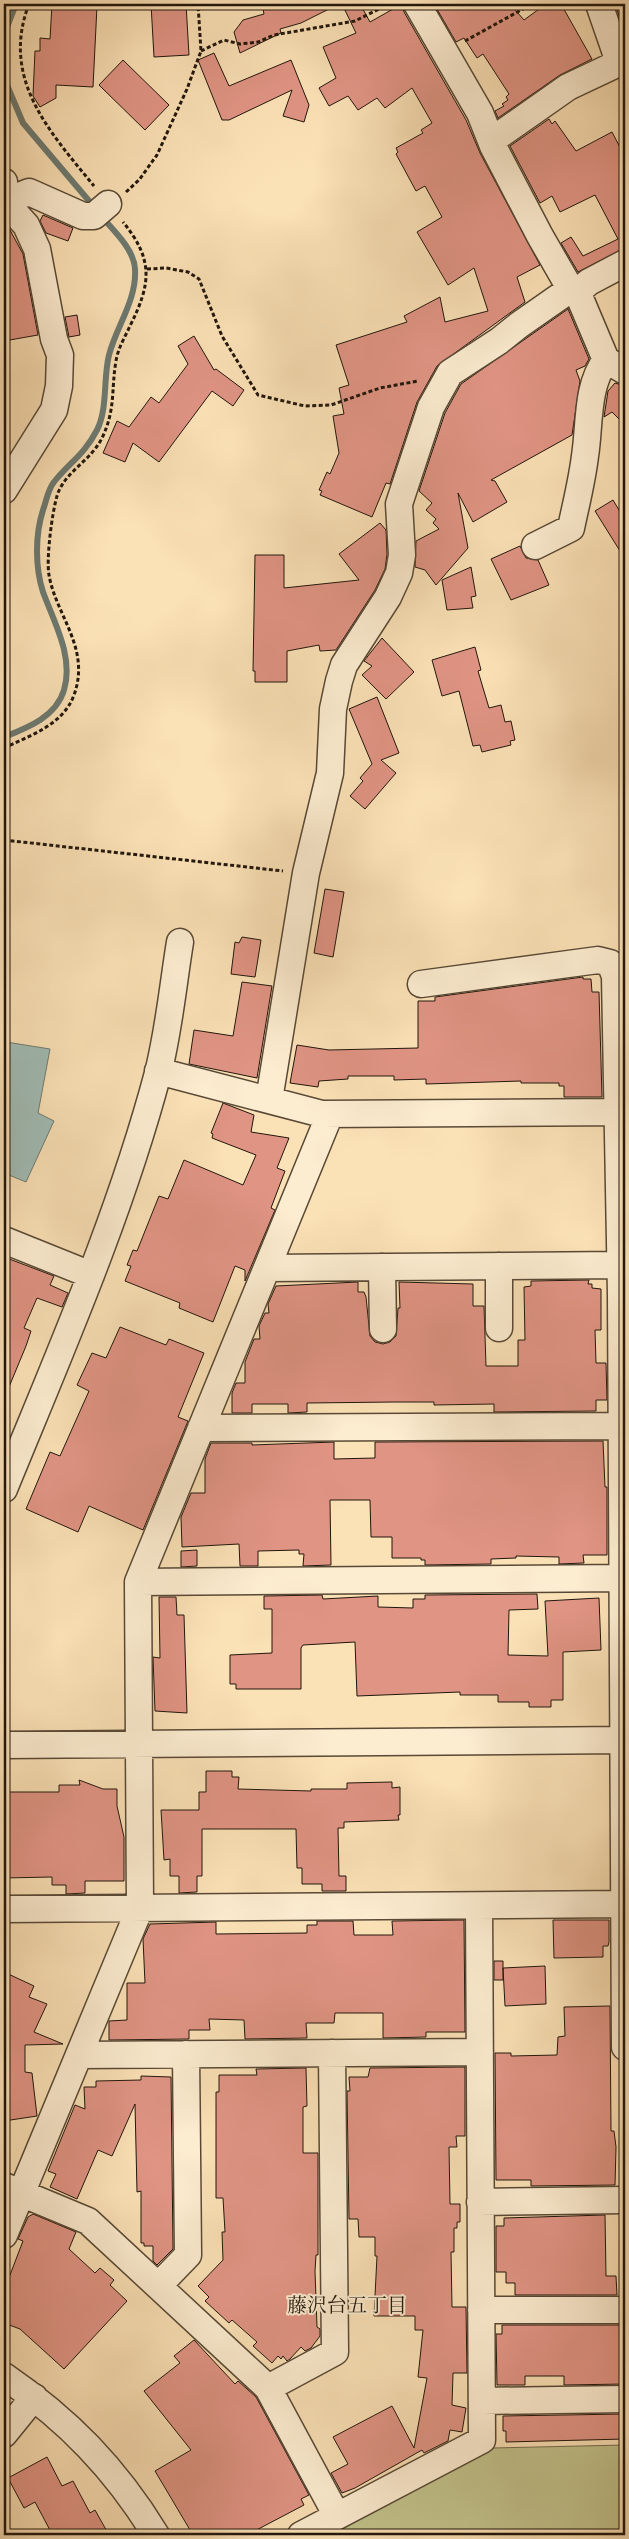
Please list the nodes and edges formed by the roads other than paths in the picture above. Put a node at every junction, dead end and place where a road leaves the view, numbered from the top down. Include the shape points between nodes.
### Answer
1 (417, 4) edge
2 (599, 4) edge
3 (622, 61) edge
4 (490, 141) junction
5 (4, 196) edge
6 (109, 206) road end
7 (625, 263) edge
8 (574, 290) junction
9 (616, 366) edge
10 (4, 490) edge
11 (536, 546) dead end
12 (180, 942) dead end
13 (421, 984) dead end
14 (158, 1071) junction
15 (269, 1100) junction
16 (621, 1112) edge
17 (330, 1114) junction
18 (4, 1240) edge
19 (620, 1264) junction
20 (499, 1266) junction
21 (382, 1267) junction
22 (267, 1268) junction
23 (91, 1275) junction
24 (623, 1295) edge
25 (500, 1328) dead end
26 (383, 1329) dead end
27 (621, 1426) junction
28 (201, 1428) junction
29 (4, 1489) edge
30 (624, 1578) edge
31 (138, 1582) junction
32 (625, 1740) edge
33 (139, 1744) junction
34 (4, 1746) edge
35 (624, 1904) edge
36 (479, 1906) junction
37 (140, 1908) junction
38 (4, 1909) edge
39 (625, 2047) edge
40 (480, 2052) junction
41 (332, 2053) junction
42 (186, 2054) junction
43 (78, 2055) junction
44 (12, 2190) edge
45 (625, 2200) edge
46 (480, 2202) junction
47 (4, 2235) edge
48 (158, 2286) junction
49 (481, 2310) junction
50 (625, 2310) edge
51 (4, 2376) edge
52 (268, 2388) junction
53 (34, 2397) junction
54 (625, 2399) edge
55 (482, 2401) junction
56 (4, 2434) edge
57 (338, 2516) junction
58 (156, 2535) edge
59 (301, 2535) edge

1 - 4 street via 480,113
2 - 3 street
3 - 4 street via 568,87
4 - 8 street via 540,236
5 - 6 street via 29,192 83,216 94,216
5 - 10 street via 26,225 37,249 60,355 54,410
7 - 8 street
8 - 9 street
8 - 15 street via 450,373 431,407 399,504 402,555 399,573 388,597 344,665 339,681 333,709 330,773 306,874
9 - 11 street via 597,372 581,488 571,528
12 - 14 street
13 - 16 street via 598,960 610,963 615,976
14 - 15 street
14 - 23 street via 120,1195
15 - 17 street
16 - 17 street
16 - 19 street
17 - 22 street
18 - 23 street
19 - 20 street
19 - 24 street
20 - 21 street
20 - 25 street
21 - 22 street
21 - 26 street
22 - 28 street
23 - 29 street
24 - 27 street
27 - 28 street
27 - 30 street
28 - 31 street
30 - 31 street
30 - 32 street
31 - 33 street
32 - 33 street
32 - 35 street
33 - 34 street
33 - 37 street
35 - 36 street
35 - 39 street
36 - 37 street
36 - 40 street
37 - 38 street
37 - 43 street
40 - 41 street
40 - 46 street
41 - 42 street
41 - 52 street via 335,2352
42 - 43 street
42 - 48 street via 188,2255
43 - 44 street
44 - 47 street
44 - 48 street via 88,2221
45 - 46 street
46 - 49 street
48 - 52 street
49 - 50 street
49 - 55 street
51 - 53 street
52 - 57 street
53 - 56 street
53 - 58 street via 95,2452 134,2499
54 - 55 street
55 - 57 street via 482,2440
57 - 59 street

